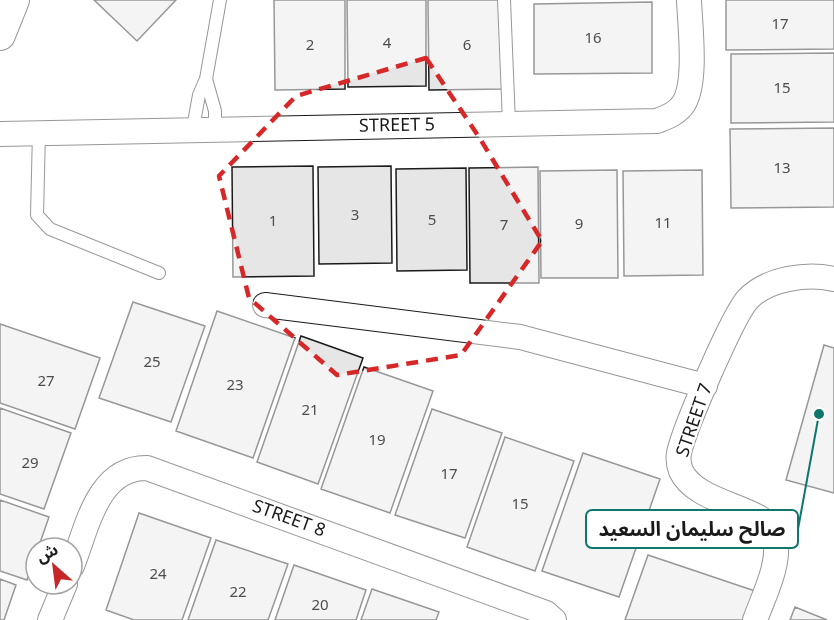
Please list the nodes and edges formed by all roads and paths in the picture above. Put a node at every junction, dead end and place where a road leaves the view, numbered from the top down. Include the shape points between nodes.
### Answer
1 (14, 0) edge
2 (220, 0) edge
3 (504, 0) edge
4 (689, 0) edge
5 (0, 35) edge
6 (206, 79) junction
7 (509, 123) junction
8 (204, 128) junction
9 (39, 132) junction
10 (0, 134) edge
11 (159, 273) dead end
12 (834, 279) edge
13 (265, 305) dead end
14 (705, 386) junction
15 (84, 538) edge
16 (60, 596) edge
17 (50, 620) edge
18 (554, 620) edge
19 (755, 620) edge

1 - 5 street
2 - 6 lane
3 - 7 lane
4 - 7 street, STREET 5 via 688,94 675,113 657,121
6 - 8 lane via 199,94
6 - 8 lane via 214,111
7 - 8 street, STREET 5
8 - 9 street, STREET 5
9 - 10 street, STREET 5
9 - 11 lane via 37,215 50,229
12 - 14 street, STREET 7 via 818,275 795,277 749,298
13 - 14 street via 520,337
14 - 19 street, STREET 7 via 679,454 679,467 693,488 764,521 774,531 775,563
15 - 18 street, STREET 8 via 106,485 125,471 147,468 546,613
16 - 17 street

